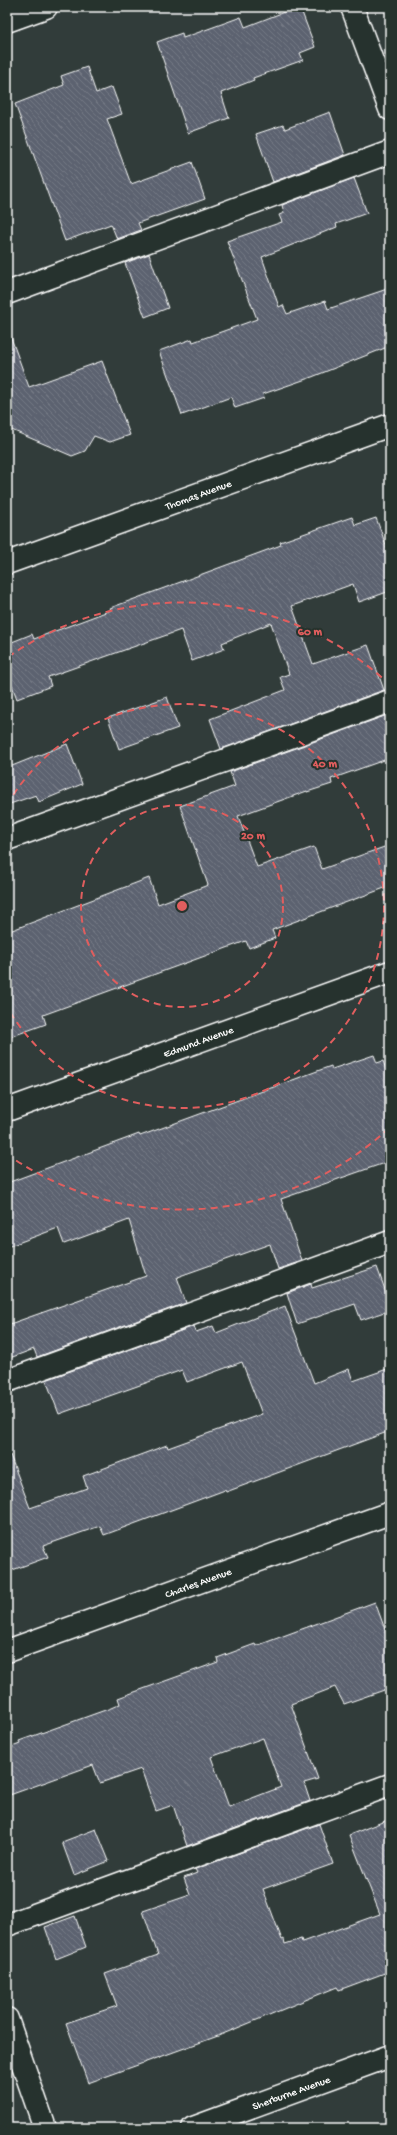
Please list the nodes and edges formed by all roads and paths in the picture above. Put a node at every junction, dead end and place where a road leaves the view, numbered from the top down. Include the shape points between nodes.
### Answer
1 (46, 7) edge
2 (352, 7) edge
3 (7, 21) edge
4 (390, 109) edge
5 (390, 152) edge
6 (7, 293) edge
7 (390, 424) edge
8 (7, 563) edge
9 (390, 701) edge
10 (7, 839) edge
11 (390, 972) edge
12 (7, 1110) edge
13 (390, 1242) edge
14 (7, 1381) edge
15 (390, 1513) edge
16 (7, 1651) edge
17 (390, 1785) edge
18 (7, 1925) edge
19 (7, 2019) edge
20 (390, 2056) edge
21 (45, 2128) edge
22 (192, 2128) edge

1 - 3 street
2 - 4 street
5 - 6 street
7 - 8 street, Thomas Avenue
9 - 10 street
11 - 12 street, Edmund Avenue
13 - 14 street
15 - 16 street, Charles Avenue
17 - 18 street
19 - 21 street
20 - 22 street, Sherburne Avenue

